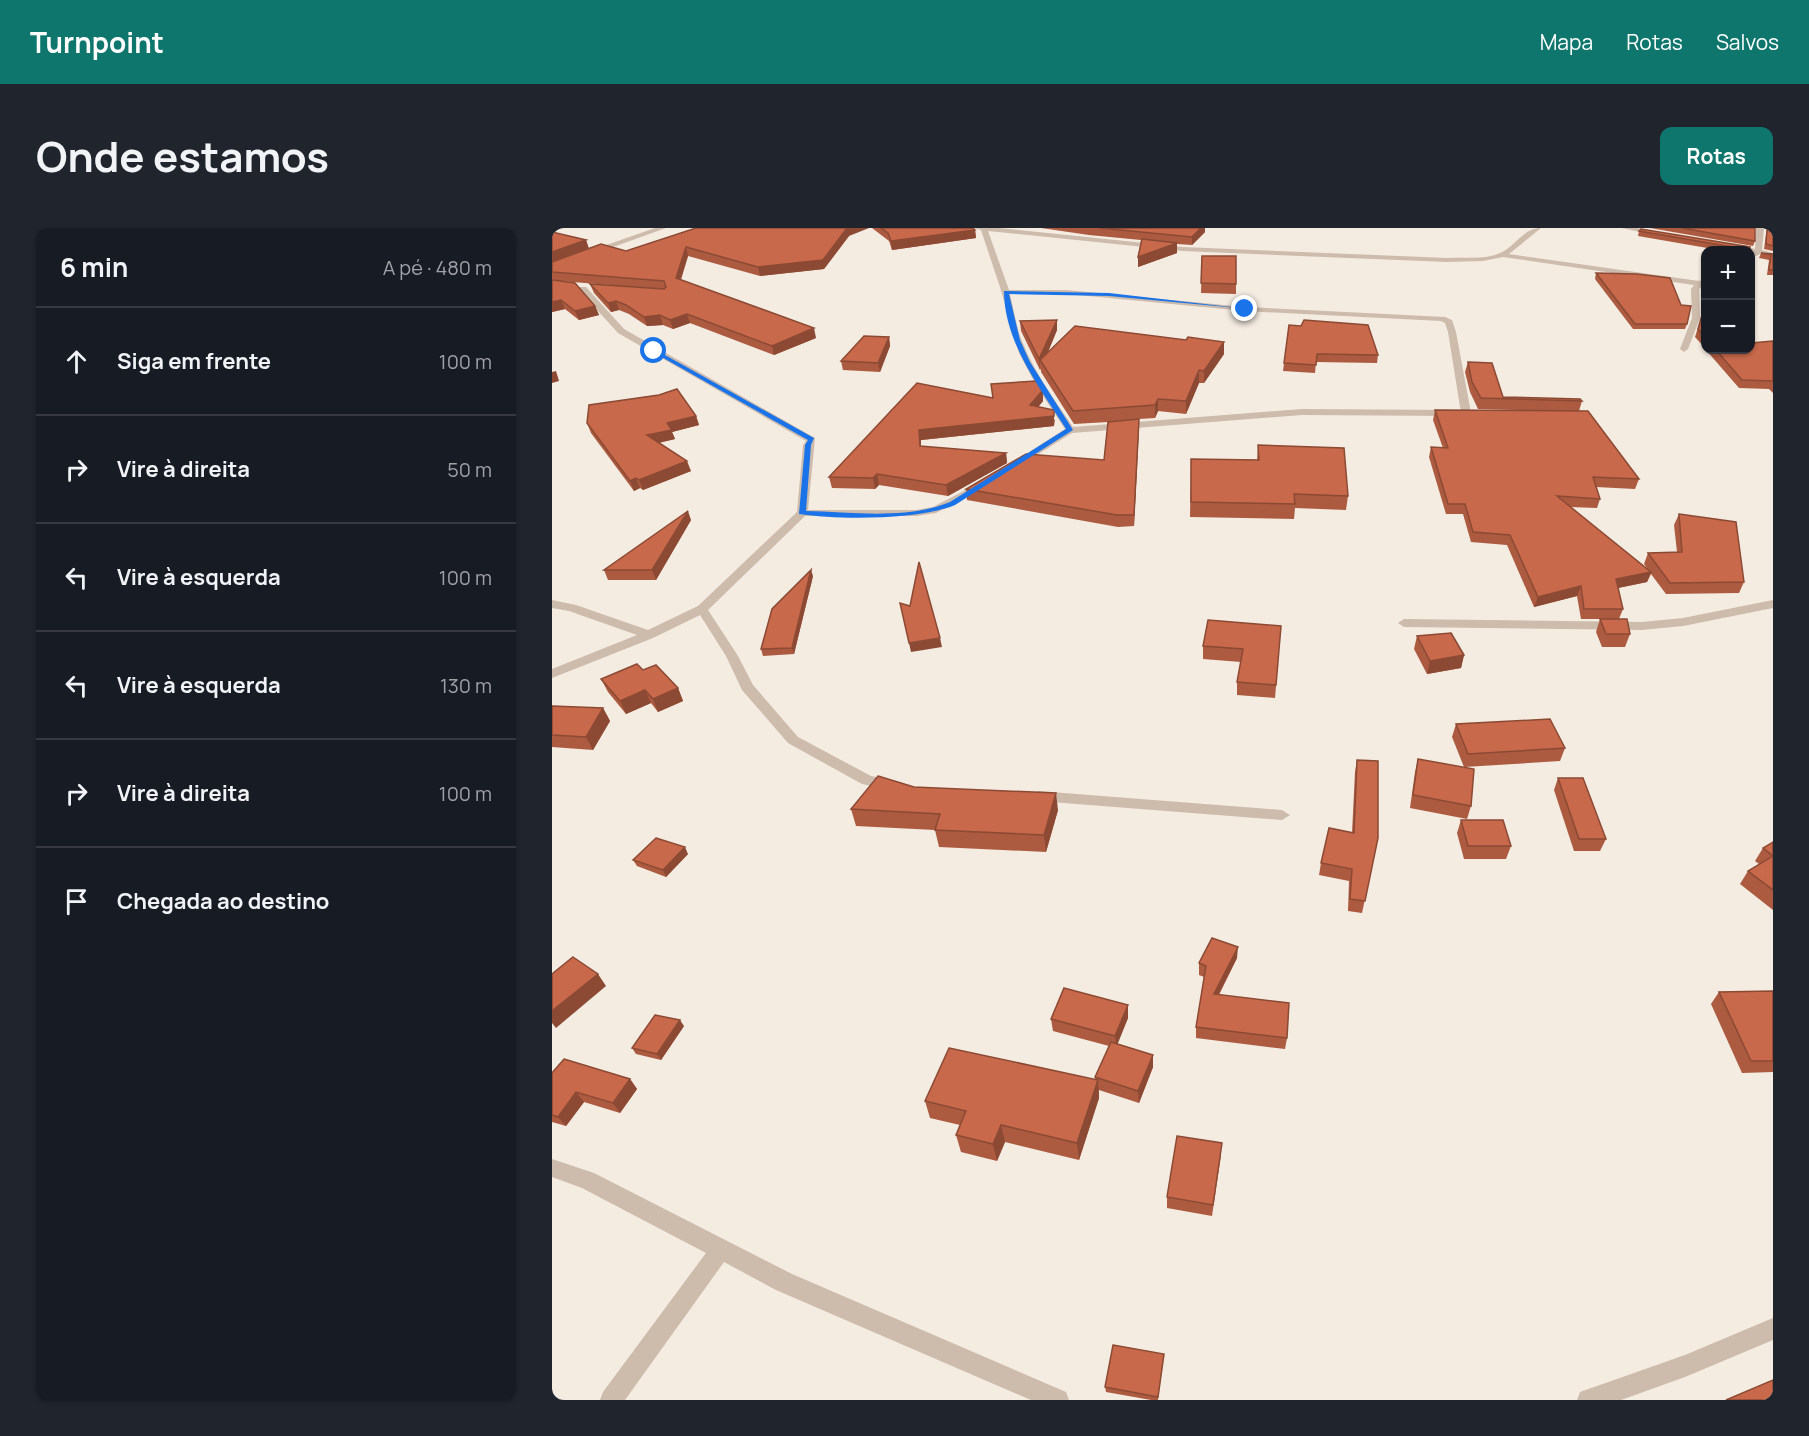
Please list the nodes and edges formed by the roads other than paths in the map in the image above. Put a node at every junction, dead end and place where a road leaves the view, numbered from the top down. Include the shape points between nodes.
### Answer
1 (662, 228) edge
2 (1538, 228) edge
3 (1626, 228) edge
4 (1760, 228) edge
5 (981, 229) edge
6 (1633, 229) edge
7 (1670, 236) edge
8 (1726, 245) edge
9 (1758, 252) junction
10 (1755, 254) edge
11 (1503, 255) junction
12 (1773, 255) edge
13 (552, 267) edge
14 (1701, 282) edge
15 (1701, 283) edge
16 (573, 288) edge
17 (583, 289) junction
18 (595, 290) edge
19 (1006, 292) junction
20 (1684, 349) dead end
21 (1070, 430) junction
22 (1008, 470) edge
23 (990, 481) edge
24 (802, 513) junction
25 (1773, 603) edge
26 (552, 604) edge
27 (702, 609) junction
28 (1404, 623) dead end
29 (650, 634) junction
30 (552, 674) edge
31 (910, 789) edge
32 (1024, 795) edge
33 (1282, 814) dead end
34 (552, 1168) edge
35 (722, 1248) junction
36 (1773, 1329) edge
37 (611, 1400) edge
38 (1058, 1400) edge
39 (1588, 1400) edge

1 - 13 street
2 - 11 street
3 - 6 street
4 - 9 street
5 - 11 street via 1243,252 1419,260
5 - 19 street
6 - 7 street
8 - 9 street
9 - 10 street
9 - 12 street
11 - 14 street
15 - 20 street via 1695,289 1696,318
16 - 17 street
17 - 18 street
17 - 24 street via 621,331 812,440 808,445
19 - 21 street via 1017,340 1027,362
19 - 21 street via 1067,292 1245,309 1442,319 1449,322 1452,332 1470,413 1302,412
21 - 22 street
23 - 24 street via 936,510 891,515
24 - 27 street
25 - 28 street via 1683,622 1642,626
26 - 29 street
27 - 29 street
27 - 31 street via 747,687 793,740 867,780
29 - 30 street
32 - 33 street
34 - 35 street via 587,1180
35 - 37 street
35 - 38 street via 784,1282
36 - 39 street via 1685,1366

